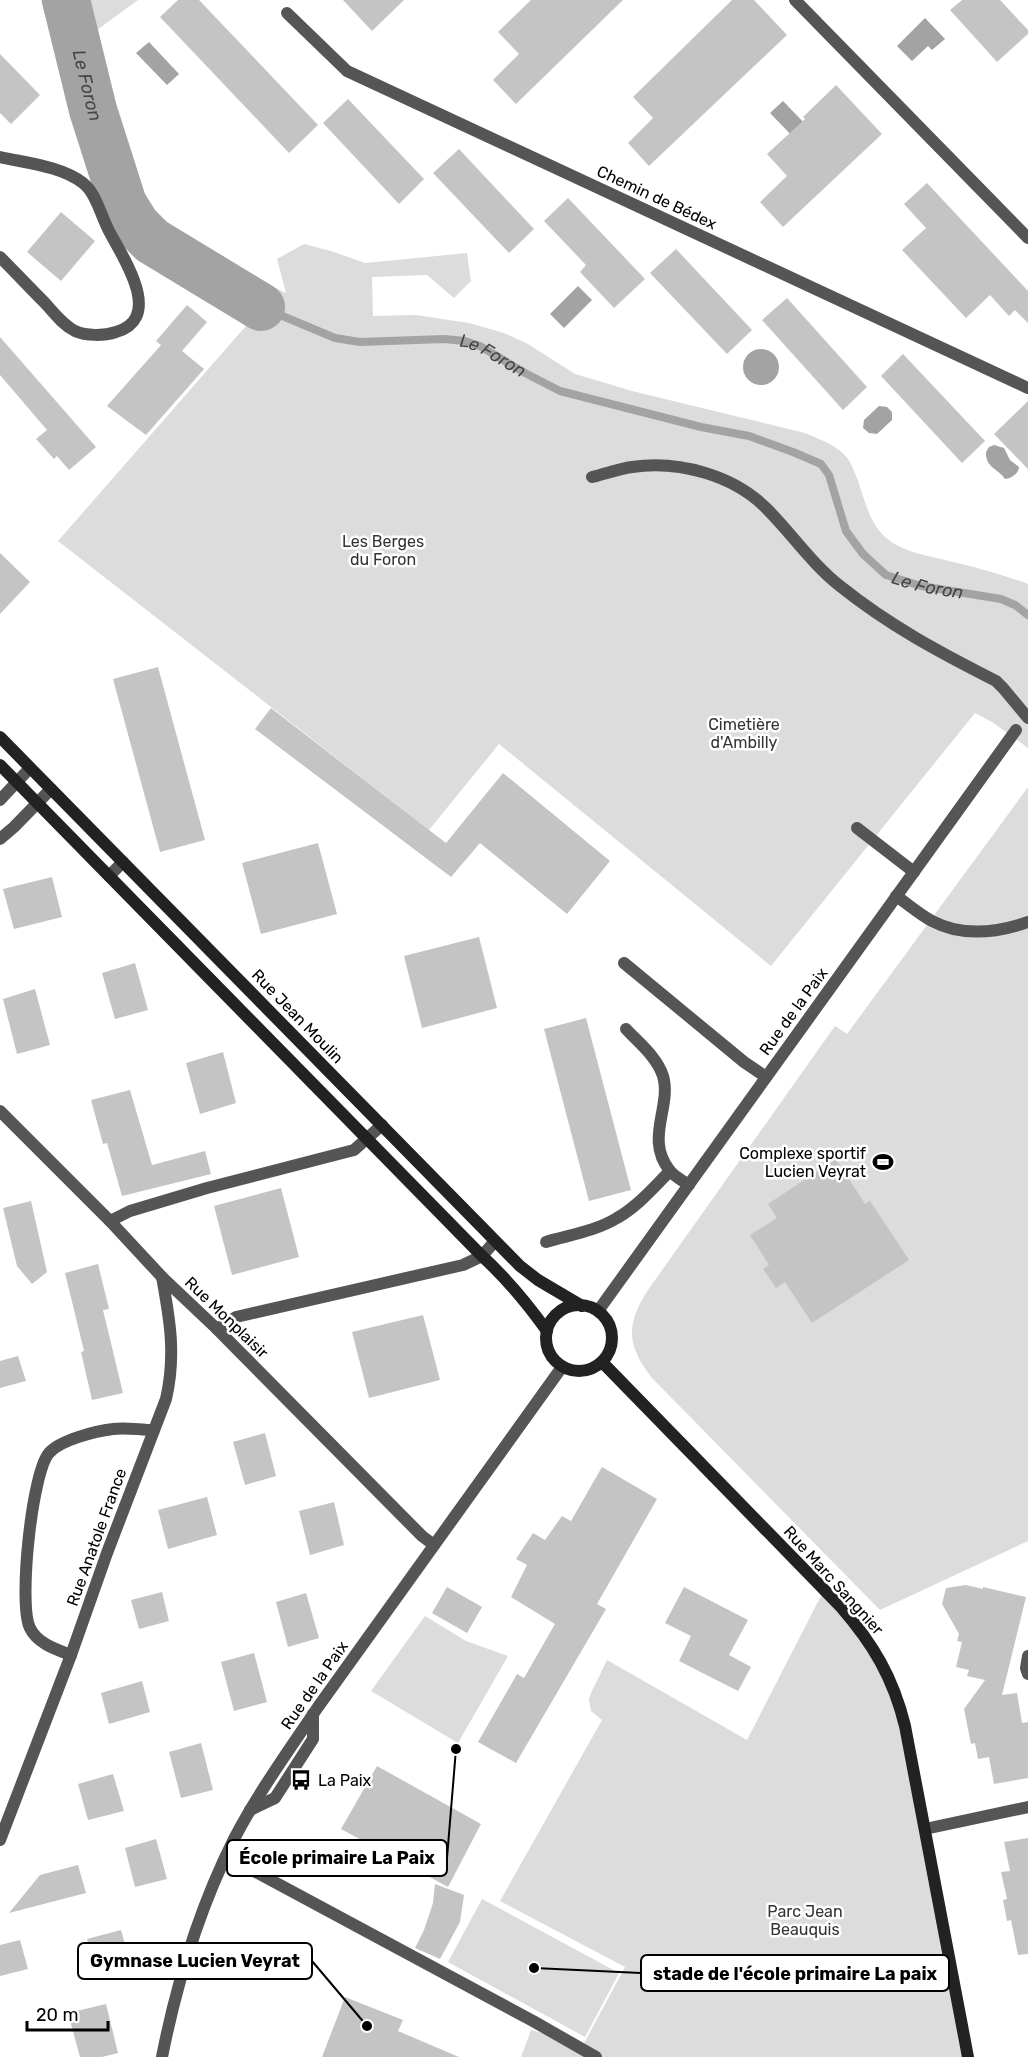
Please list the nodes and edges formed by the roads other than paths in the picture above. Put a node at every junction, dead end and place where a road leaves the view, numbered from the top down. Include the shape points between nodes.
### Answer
1 (795, 0) edge
2 (287, 13) dead end
3 (0, 157) edge
4 (1028, 238) edge
5 (0, 257) edge
6 (1028, 388) edge
7 (592, 477) dead end
8 (1028, 718) edge
9 (1016, 730) dead end
10 (0, 737) edge
11 (0, 765) edge
12 (30, 768) junction
13 (17, 782) junction
14 (51, 789) junction
15 (0, 800) edge
16 (38, 803) junction
17 (857, 828) dead end
18 (0, 839) edge
19 (123, 862) junction
20 (914, 872) junction
21 (109, 876) junction
22 (897, 896) junction
23 (1028, 922) edge
24 (624, 963) dead end
25 (231, 972) junction
26 (217, 986) junction
27 (626, 1029) dead end
28 (308, 1050) junction
29 (294, 1065) junction
30 (766, 1077) junction
31 (0, 1111) edge
32 (382, 1125) junction
33 (368, 1139) junction
34 (670, 1172) junction
35 (689, 1185) junction
36 (110, 1221) junction
37 (495, 1241) junction
38 (546, 1242) dead end
39 (482, 1256) junction
40 (162, 1277) junction
41 (582, 1306) junction
42 (598, 1311) junction
43 (217, 1329) junction
44 (547, 1331) junction
45 (602, 1362) junction
46 (562, 1367) junction
47 (154, 1430) junction
48 (434, 1545) junction
49 (71, 1655) junction
50 (1028, 1656) edge
51 (1028, 1674) edge
52 (1028, 1807) edge
53 (925, 1828) junction
54 (0, 1840) edge
55 (226, 1856) junction
56 (162, 2057) edge
57 (596, 2057) edge
58 (968, 2057) edge

1 - 4 street
2 - 6 street, Chemin de Bédex via 347,71
3 - 5 street via 57,170 84,183 128,266 138,295 137,314 130,324 116,332 78,332 61,320
7 - 8 street via 631,467 664,466 701,472 736,486 762,504 837,584 913,638 996,681
9 - 20 street, Rue de la Paix
10 - 12 street, Rue Jean Moulin
11 - 13 street
12 - 13 street
12 - 14 street, Rue Jean Moulin
13 - 15 street
13 - 16 street
14 - 16 street
14 - 19 street, Rue Jean Moulin
16 - 18 street
16 - 21 street
17 - 20 street
19 - 21 street
19 - 25 street, Rue Jean Moulin
20 - 22 street, Rue de la Paix
21 - 26 street
22 - 23 street via 931,920 958,931 990,931
22 - 30 street, Rue de la Paix
24 - 30 street
25 - 26 street
25 - 28 street, Rue Jean Moulin
26 - 29 street
27 - 34 street via 655,1060 663,1077 658,1140
28 - 29 street
28 - 32 street, Rue Jean Moulin
29 - 33 street
30 - 35 street, Rue de la Paix
31 - 36 street, Rue Monplaisir
32 - 33 street
32 - 37 street, Rue Jean Moulin
33 - 36 street via 354,1150 152,1204
33 - 39 street
34 - 35 street
34 - 38 street via 616,1219
35 - 42 street, Rue de la Paix
36 - 40 street, Rue Monplaisir
37 - 39 street
37 - 41 street, Rue Jean Moulin via 530,1274
39 - 43 street via 463,1265 236,1317
39 - 44 street via 512,1285
40 - 43 street, Rue Monplaisir
40 - 47 street, Rue Anatole France via 172,1375
41 - 42 street
41 - 44 street via 569,1307 557,1314
42 - 45 street via 612,1336
43 - 48 street, Rue Monplaisir
44 - 46 street via 548,1351
45 - 46 street via 582,1371
45 - 53 street, Rue Marc Sangnier via 863,1633 889,1677 901,1710
46 - 48 street, Rue de la Paix
47 - 49 street, Rue Anatole France
47 - 49 street via 113,1429 70,1440 48,1453 40,1470 27,1558 27,1622 34,1635
48 - 55 street, Rue de la Paix via 284,1756
49 - 54 street, Rue Anatole France
50 - 51 street
52 - 53 street
53 - 58 street, Rue Marc Sangnier
55 - 56 street, Rue de la Paix via 188,1948
55 - 57 street

